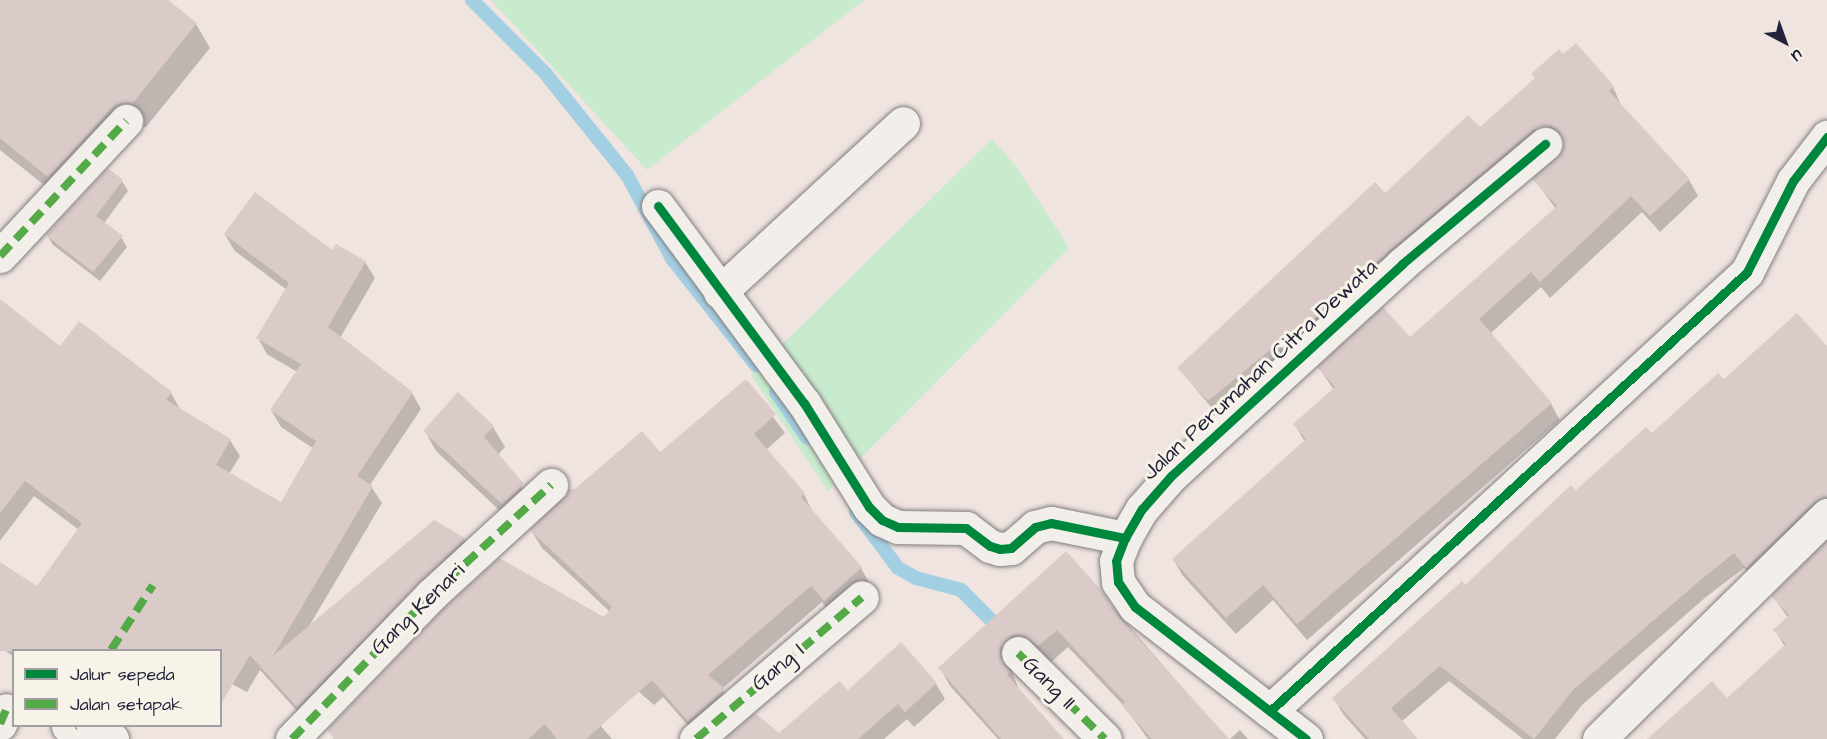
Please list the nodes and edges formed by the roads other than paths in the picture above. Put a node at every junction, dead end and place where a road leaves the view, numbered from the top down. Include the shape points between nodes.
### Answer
1 (126, 121) dead end
2 (903, 123) dead end
3 (1827, 137) edge
4 (1545, 144) dead end
5 (658, 206) dead end
6 (0, 256) edge
7 (720, 292) junction
8 (551, 485) dead end
9 (1827, 515) edge
10 (1125, 538) junction
11 (862, 597) dead end
12 (1018, 653) dead end
13 (1270, 711) junction
14 (71, 727) edge
15 (112, 739) edge
16 (292, 739) edge
17 (696, 739) edge
18 (1106, 739) edge
19 (1306, 739) edge
20 (1599, 739) edge

1 - 6 street
2 - 7 street
3 - 13 street via 1793,181 1747,272
4 - 10 street, Jalan Perumahan Citra Dewata via 1402,264 1171,476 1142,509
5 - 7 street
7 - 10 street via 804,403 869,507 882,520 898,527 966,528 1000,549 1011,548 1035,527 1051,523
8 - 16 street, Gang Kenari via 431,595
9 - 20 street
10 - 13 street, Jalan Perumahan Citra Dewata via 1116,561 1118,582 1135,607
11 - 17 street, Gang I
12 - 18 street, Gang II
13 - 19 street, Jalan Perumahan Citra Dewata
14 - 15 street

